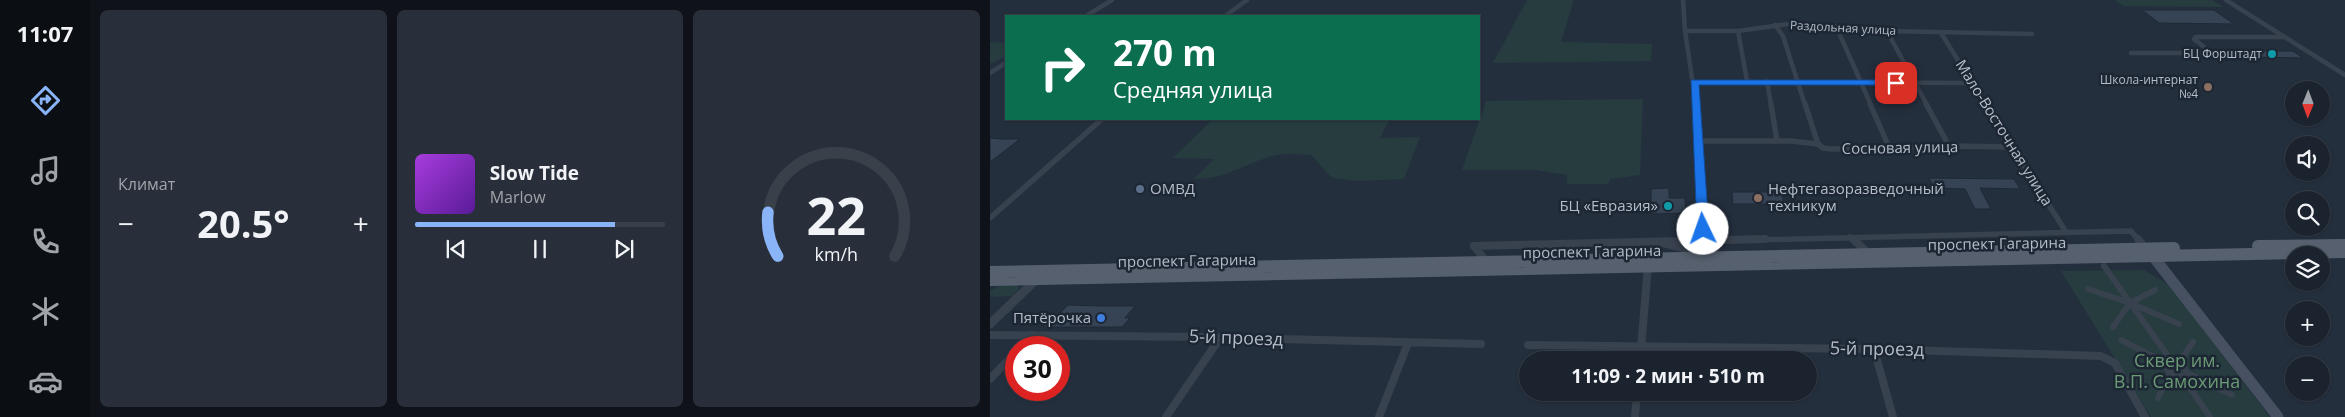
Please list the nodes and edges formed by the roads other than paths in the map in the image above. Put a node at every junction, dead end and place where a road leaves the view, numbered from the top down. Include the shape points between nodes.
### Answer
1 (1112, 0) edge
2 (1247, 0) edge
3 (1683, 0) edge
4 (2226, 0) edge
5 (1088, 15) edge
6 (1226, 15) edge
7 (1775, 25) junction
8 (1836, 26) junction
9 (1738, 30) junction
10 (1686, 31) junction
11 (1887, 31) junction
12 (1941, 33) junction
13 (2032, 34) dead end
14 (2284, 37) junction
15 (2131, 54) dead end
16 (1005, 64) edge
17 (990, 69) edge
18 (996, 69) junction
19 (990, 73) edge
20 (2345, 76) edge
21 (1747, 81) junction
22 (1767, 81) junction
23 (1797, 81) junction
24 (1694, 82) junction
25 (1859, 82) junction
26 (1915, 83) junction
27 (1973, 83) junction
28 (1101, 120) edge
29 (1698, 141) junction
30 (1777, 141) junction
31 (1818, 144) junction
32 (1949, 146) junction
33 (1889, 147) junction
34 (2013, 147) junction
35 (990, 218) edge
36 (2066, 232) junction
37 (1850, 237) junction
38 (1704, 240) junction
39 (1657, 241) junction
40 (2345, 245) edge
41 (2149, 252) junction
42 (2345, 252) edge
43 (1869, 253) junction
44 (1714, 257) junction
45 (1486, 261) junction
46 (1648, 266) junction
47 (2104, 266) dead end
48 (990, 272) edge
49 (1041, 275) junction
50 (990, 280) edge
51 (2088, 289) dead end
52 (2156, 290) dead end
53 (2130, 303) junction
54 (990, 324) edge
55 (2179, 324) dead end
56 (2113, 327) dead end
57 (990, 335) edge
58 (1032, 335) joint
59 (1220, 338) junction
60 (2121, 340) dead end
61 (2193, 342) dead end
62 (1408, 343) junction
63 (1481, 344) dead end
64 (1528, 345) dead end
65 (1642, 347) junction
66 (1874, 349) junction
67 (1641, 351) edge
68 (2165, 359) junction
69 (2180, 361) junction
70 (1005, 363) edge
71 (2170, 373) junction
72 (2185, 375) junction
73 (990, 379) edge
74 (2232, 395) dead end
75 (2158, 398) dead end
76 (1636, 401) edge
77 (1166, 417) edge
78 (1379, 417) edge
79 (1635, 417) edge
80 (1893, 417) edge
81 (2145, 417) edge
82 (2210, 417) edge
83 (2278, 417) edge

1 - 5 street
2 - 6 street
3 - 10 street
4 - 14 street
7 - 8 street, Раздольная улица
7 - 9 street, Раздольная улица
7 - 23 street via 1783,36
8 - 11 street, Раздольная улица
8 - 25 street
9 - 10 street, Раздольная улица
9 - 21 street
10 - 24 street
11 - 12 street, Раздольная улица
11 - 26 street
12 - 13 street, Раздольная улица
12 - 27 street, Мало-Восточная улица
14 - 15 street via 2196,37 2194,39 2209,51 2207,54
14 - 20 street
16 - 18 street
17 - 18 street
18 - 19 street
21 - 22 street
21 - 24 street
22 - 23 street
22 - 30 street
23 - 25 street
23 - 31 street
24 - 29 street
25 - 26 street
25 - 33 street
26 - 27 street
26 - 32 street
27 - 34 street, Мало-Восточная улица
28 - 35 street
29 - 30 street, Сосновая улица
29 - 38 street
30 - 31 street, Сосновая улица
31 - 33 street, Сосновая улица via 1830,149
32 - 33 street, Сосновая улица
32 - 34 street, Сосновая улица
34 - 36 street, Мало-Восточная улица
36 - 37 street
36 - 41 street via 2131,231
37 - 38 street
37 - 43 street
38 - 39 street
39 - 44 street
39 - 45 street via 1474,246
40 - 41 main road, проспект Гагарина
41 - 42 main road, проспект Гагарина
41 - 43 main road, проспект Гагарина
41 - 46 main road, проспект Гагарина
41 - 83 main road
43 - 44 main road, проспект Гагарина
44 - 45 main road, проспект Гагарина
45 - 49 main road, проспект Гагарина
46 - 49 main road, проспект Гагарина
46 - 65 street
47 - 53 street
48 - 49 main road, проспект Гагарина
49 - 50 main road, проспект Гагарина
49 - 54 street
51 - 53 street
52 - 53 street
53 - 55 street
53 - 56 street
53 - 68 street
57 - 58 street, 5-й проезд
58 - 59 street, 5-й проезд
59 - 62 street, 5-й проезд
59 - 77 street
60 - 68 street
61 - 69 street
62 - 63 street, 5-й проезд
62 - 78 street
64 - 65 street, 5-й проезд
65 - 66 street, 5-й проезд
65 - 67 street
66 - 80 street
66 - 81 street, 5-й проезд via 2107,358 2121,372
68 - 69 street
68 - 71 street via 2164,367
69 - 72 street
70 - 73 street
71 - 72 street
71 - 75 street
72 - 74 street
72 - 82 street
76 - 79 street

